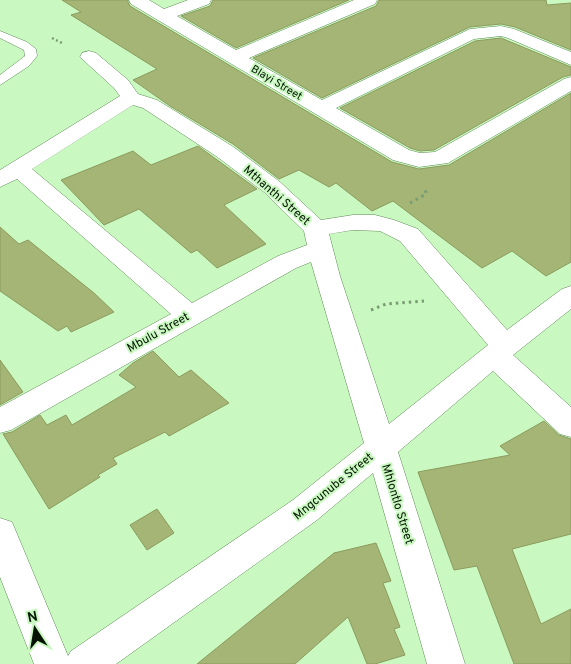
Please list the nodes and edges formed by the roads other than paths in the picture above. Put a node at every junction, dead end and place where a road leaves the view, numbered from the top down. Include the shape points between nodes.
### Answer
1 (137, 0) edge
2 (203, 0) edge
3 (369, 0) edge
4 (164, 15) junction
5 (0, 34) edge
6 (89, 57) dead end
7 (235, 57) junction
8 (571, 59) edge
9 (0, 81) edge
10 (571, 83) edge
11 (131, 98) junction
12 (321, 108) junction
13 (9, 174) edge
14 (318, 239) junction
15 (571, 295) edge
16 (189, 315) junction
17 (499, 351) junction
18 (0, 421) edge
19 (571, 425) edge
20 (381, 447) junction
21 (0, 533) edge
22 (53, 664) edge
23 (84, 664) edge
24 (446, 664) edge

1 - 4 street, Blayi Street
2 - 4 street
3 - 7 street
4 - 7 street, Blayi Street
5 - 9 lane via 23,44 30,49 31,56
6 - 11 street, Mthanthi Street via 121,84
7 - 12 street, Blayi Street
8 - 12 street via 514,34 501,31 470,34
10 - 12 street, Blayi Street via 440,158 419,160 401,155
11 - 13 street
11 - 14 street, Mthanthi Street via 150,104 224,151 272,187
13 - 16 street
14 - 16 street, Mbulu Street via 287,262
14 - 17 street, Mthanthi Street via 352,221 398,228 409,235 463,297
14 - 20 street, Mhlontlo Street
15 - 17 street, Mngcunube Street
16 - 18 street, Mbulu Street
17 - 19 street, Mthanthi Street
17 - 20 street, Mngcunube Street
20 - 23 street, Mngcunube Street via 305,510
20 - 24 street, Mhlontlo Street
21 - 22 street

